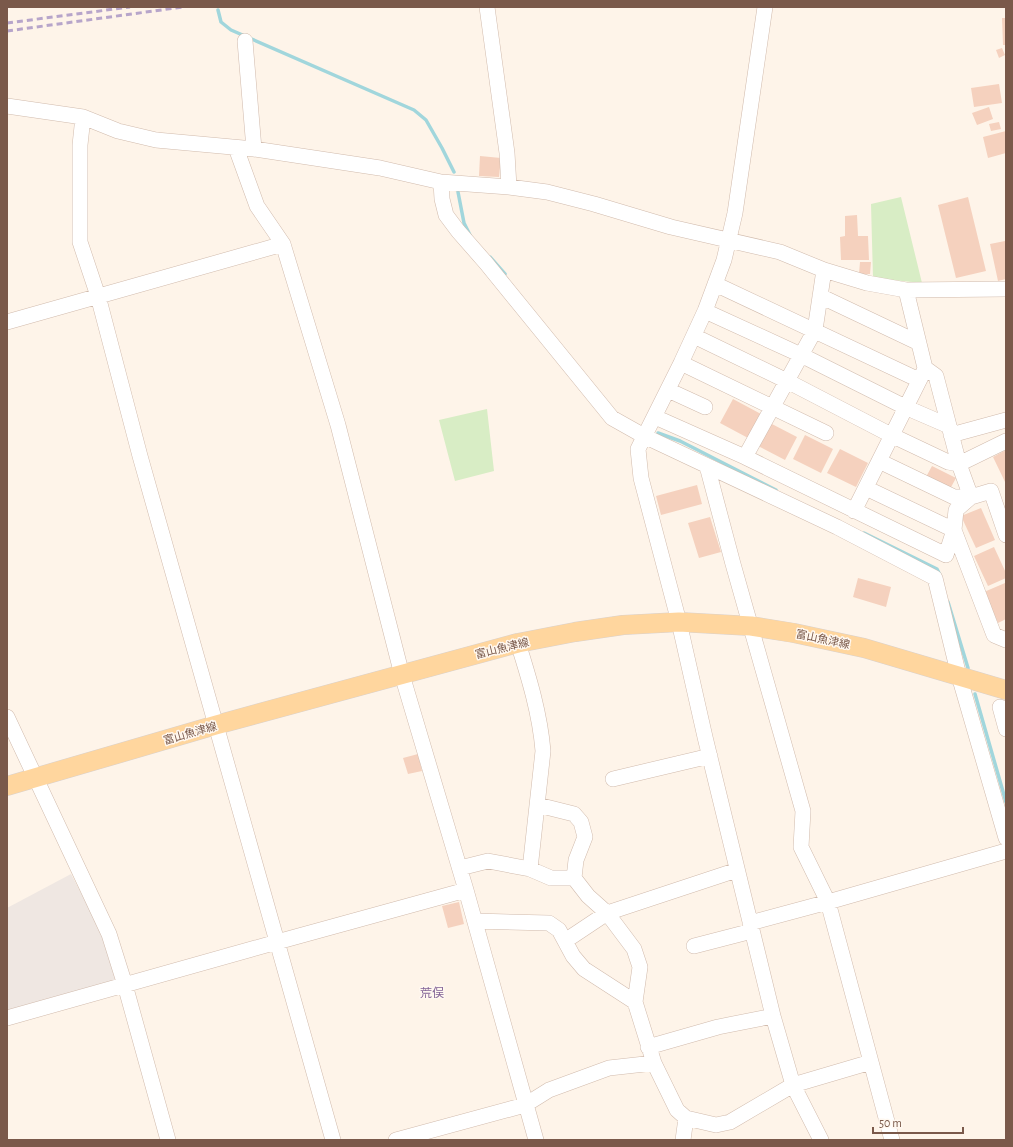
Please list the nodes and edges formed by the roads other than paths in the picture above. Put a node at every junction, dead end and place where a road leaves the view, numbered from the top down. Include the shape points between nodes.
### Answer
1 (487, 7) edge
2 (765, 7) edge
3 (246, 41) dead end
4 (7, 106) edge
5 (83, 116) junction
6 (236, 148) junction
7 (254, 149) junction
8 (441, 182) junction
9 (509, 187) junction
10 (729, 240) junction
11 (283, 244) junction
12 (824, 270) junction
13 (715, 284) junction
14 (1006, 289) edge
15 (906, 290) junction
16 (98, 296) junction
17 (820, 296) junction
18 (706, 311) junction
19 (7, 322) edge
20 (815, 330) junction
21 (694, 336) junction
22 (919, 343) junction
23 (801, 356) junction
24 (681, 363) junction
25 (922, 374) junction
26 (787, 381) junction
27 (668, 390) junction
28 (705, 407) dead end
29 (773, 407) junction
30 (905, 407) junction
31 (655, 417) junction
32 (1006, 420) edge
33 (950, 431) junction
34 (826, 432) dead end
35 (891, 435) junction
36 (644, 436) junction
37 (1006, 441) edge
38 (745, 457) junction
39 (879, 461) junction
40 (959, 464) junction
41 (707, 466) junction
42 (866, 488) junction
43 (971, 497) junction
44 (854, 511) junction
45 (954, 530) junction
46 (1006, 535) edge
47 (679, 622) junction
48 (752, 626) junction
49 (1006, 640) edge
50 (518, 642) junction
51 (402, 675) junction
52 (959, 676) junction
53 (1003, 699) edge
54 (7, 717) edge
55 (216, 725) junction
56 (1006, 729) edge
57 (710, 756) junction
58 (36, 779) junction
59 (613, 779) dead end
60 (7, 786) edge
61 (538, 805) junction
62 (1006, 838) edge
63 (1006, 851) edge
64 (460, 868) junction
65 (530, 870) junction
66 (737, 870) junction
67 (574, 878) junction
68 (466, 890) junction
69 (828, 902) junction
70 (607, 913) junction
71 (475, 921) junction
72 (751, 927) junction
73 (565, 941) junction
74 (277, 942) junction
75 (694, 946) dead end
76 (125, 985) junction
77 (635, 1002) junction
78 (773, 1016) junction
79 (7, 1018) edge
80 (648, 1047) junction
81 (871, 1062) junction
82 (654, 1063) junction
83 (793, 1085) junction
84 (525, 1105) junction
85 (686, 1118) junction
86 (168, 1140) edge
87 (333, 1140) edge
88 (396, 1140) edge
89 (536, 1140) edge
90 (683, 1140) edge
91 (822, 1140) edge
92 (892, 1140) edge

1 - 9 street via 507,152
2 - 10 street via 736,213
3 - 7 street
4 - 5 street
5 - 6 street via 118,131 156,140
5 - 16 street via 80,145 80,242
6 - 7 street
6 - 11 street via 257,206
7 - 8 street via 380,168
8 - 9 street
8 - 36 street via 446,215 458,231 612,418
9 - 10 street via 547,192 671,227
10 - 12 street via 780,252
10 - 13 street
11 - 16 street
11 - 51 street via 338,425
12 - 15 street
12 - 17 street
13 - 18 street
13 - 20 street
14 - 15 street
15 - 22 street
16 - 19 street
16 - 55 street
17 - 20 street
17 - 22 street
18 - 21 street
18 - 23 street
20 - 23 street
20 - 25 street
21 - 24 street
21 - 26 street
22 - 25 street
23 - 26 street
23 - 30 street
24 - 27 street
24 - 29 street
25 - 30 street
25 - 33 street via 936,376
26 - 29 street
26 - 35 street
27 - 28 street
27 - 31 street
29 - 34 street
29 - 38 street
30 - 33 street
30 - 35 street
31 - 36 street
31 - 38 street
32 - 33 street
33 - 40 street
35 - 39 street
35 - 40 street via 948,462
36 - 41 street
36 - 47 street via 638,448 642,478
37 - 40 street
38 - 44 street
39 - 42 street
39 - 43 street via 954,497
40 - 43 street
41 - 48 street
41 - 52 street via 837,527 935,578
42 - 44 street
42 - 45 street
43 - 45 street via 956,510
43 - 46 street via 991,492
44 - 45 street via 946,555
45 - 49 street via 994,635
47 - 48 main road, 富山魚津線
47 - 50 main road, 富山魚津線 via 623,625
47 - 57 street
48 - 52 main road, 富山魚津線 via 864,648
48 - 69 street via 803,811 801,847
50 - 51 main road, 富山魚津線
50 - 61 street via 542,735
51 - 55 main road, 富山魚津線
51 - 64 street
52 - 53 main road, 富山魚津線
52 - 62 street
53 - 56 street
54 - 58 street
55 - 58 main road, 富山魚津線
55 - 74 street
57 - 59 street
57 - 66 street
58 - 60 main road, 富山魚津線
58 - 76 street via 109,934
61 - 65 street
61 - 67 street via 574,814 581,822 584,837 576,860
63 - 69 street
64 - 65 street via 488,861
64 - 68 street
65 - 67 street via 551,878
66 - 70 street
66 - 72 street
67 - 70 street via 588,896
68 - 71 street
68 - 74 street
69 - 72 street
69 - 81 street
70 - 73 street
70 - 77 street via 634,949 640,967
71 - 73 street via 549,923 559,930
71 - 84 street
72 - 75 street
72 - 78 street
73 - 77 street via 584,969
74 - 76 street
74 - 87 street
76 - 79 street
76 - 86 street
77 - 80 street
78 - 80 street via 718,1027
78 - 83 street
80 - 82 street
81 - 83 street
81 - 92 street
82 - 84 street via 609,1068 550,1090
82 - 85 street via 677,1110
83 - 85 street via 730,1122 716,1125
83 - 91 street
84 - 88 street
84 - 89 street
85 - 90 street

